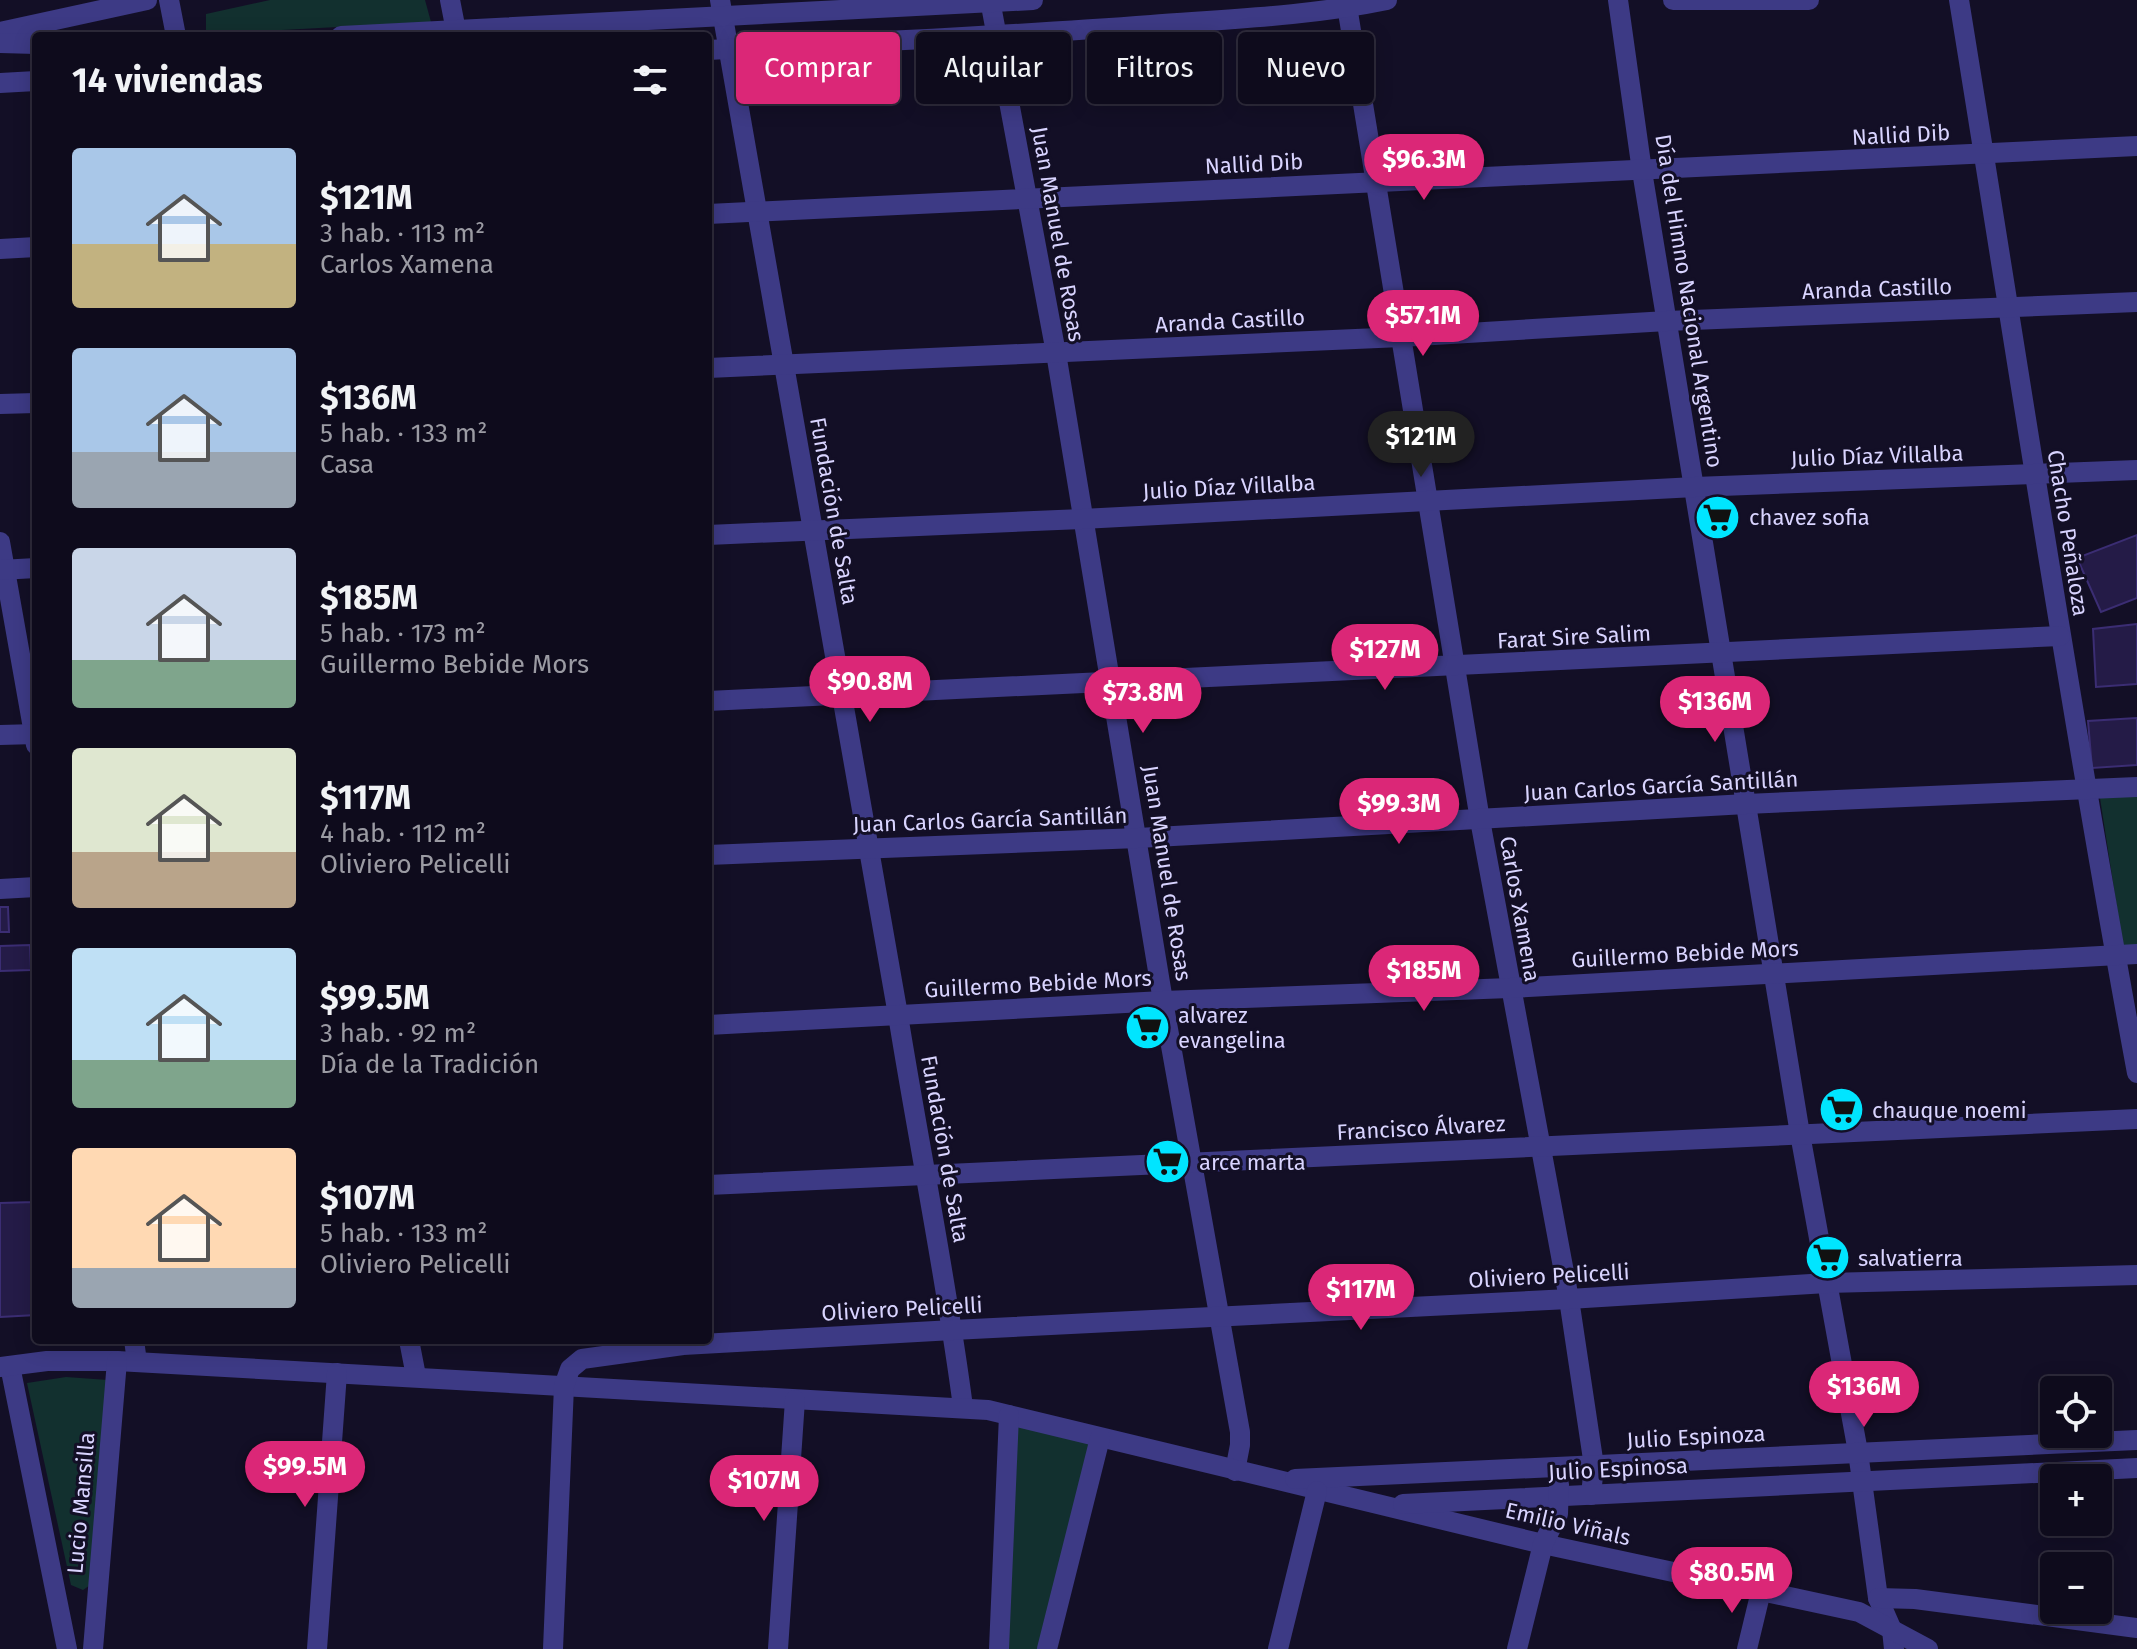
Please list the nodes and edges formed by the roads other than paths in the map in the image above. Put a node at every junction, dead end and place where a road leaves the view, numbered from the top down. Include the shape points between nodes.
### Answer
1 (147, 0) edge
2 (169, 0) edge
3 (450, 0) edge
4 (1033, 0) edge
5 (1387, 0) edge
6 (1618, 0) edge
7 (1673, 0) edge
8 (1809, 0) edge
9 (1959, 0) edge
10 (991, 2) edge
11 (1347, 4) edge
12 (721, 8) edge
13 (0, 32) edge
14 (175, 32) edge
15 (456, 32) edge
16 (467, 32) edge
17 (997, 32) edge
18 (1042, 32) edge
19 (916, 40) edge
20 (0, 43) edge
21 (32, 44) edge
22 (718, 49) edge
23 (32, 81) edge
24 (0, 83) edge
25 (1010, 104) edge
26 (2137, 146) edge
27 (1984, 155) junction
28 (1642, 171) junction
29 (1376, 182) junction
30 (1027, 198) junction
31 (756, 212) junction
32 (712, 214) edge
33 (32, 247) edge
34 (0, 249) edge
35 (2137, 302) edge
36 (2010, 308) junction
37 (1667, 321) junction
38 (1401, 337) junction
39 (1056, 353) junction
40 (784, 366) junction
41 (712, 368) edge
42 (32, 403) edge
43 (0, 404) edge
44 (2137, 470) edge
45 (2034, 474) junction
46 (1695, 487) junction
47 (1429, 501) junction
48 (1082, 519) junction
49 (812, 531) junction
50 (712, 535) edge
51 (0, 542) edge
52 (32, 568) edge
53 (3, 570) edge
54 (2060, 636) junction
55 (1723, 653) junction
56 (1456, 667) junction
57 (1111, 682) junction
58 (843, 696) junction
59 (712, 701) edge
60 (32, 721) edge
61 (0, 735) edge
62 (32, 737) edge
63 (2137, 787) edge
64 (2087, 789) junction
65 (1746, 804) junction
66 (1480, 820) junction
67 (1138, 838) junction
68 (867, 849) junction
69 (712, 855) edge
70 (32, 887) edge
71 (0, 889) edge
72 (2137, 954) edge
73 (2115, 955) junction
74 (1774, 972) junction
75 (1510, 988) junction
76 (1163, 1001) junction
77 (898, 1015) junction
78 (712, 1025) edge
79 (2137, 1073) edge
80 (2137, 1119) edge
81 (1800, 1134) junction
82 (1541, 1147) junction
83 (1191, 1163) junction
84 (924, 1176) junction
85 (712, 1185) edge
86 (2137, 1275) edge
87 (1827, 1283) junction
88 (1569, 1299) junction
89 (1220, 1317) junction
90 (953, 1330) junction
91 (712, 1341) edge
92 (133, 1344) edge
93 (410, 1344) edge
94 (670, 1344) edge
95 (127, 1361) junction
96 (5, 1366) edge
97 (337, 1373) junction
98 (416, 1376) junction
99 (564, 1386) junction
100 (795, 1400) junction
101 (963, 1407) junction
102 (1009, 1415) junction
103 (1100, 1438) junction
104 (2137, 1440) edge
105 (1858, 1452) junction
106 (1594, 1466) junction
107 (1559, 1468) junction
108 (2137, 1468) edge
109 (1235, 1471) junction
110 (1271, 1480) junction
111 (1861, 1481) junction
112 (1317, 1491) junction
113 (1591, 1495) junction
114 (1560, 1496) junction
115 (1379, 1505) junction
116 (1543, 1544) junction
117 (1761, 1591) junction
118 (1878, 1598) junction
119 (2137, 1628) edge
120 (1893, 1640) edge
121 (67, 1649) edge
122 (93, 1649) edge
123 (317, 1649) edge
124 (553, 1649) edge
125 (778, 1649) edge
126 (999, 1649) edge
127 (1047, 1649) edge
128 (1278, 1649) edge
129 (1517, 1649) edge
130 (1747, 1649) edge
131 (1928, 1649) edge

1 - 13 street
2 - 14 street
3 - 15 street
4 - 10 street
5 - 11 street
6 - 28 street, Día del Himno Nacional Argentino
7 - 8 street
9 - 27 street, Chacho Peñaloza
10 - 12 street
10 - 17 street, Juan Manuel de Rosas
11 - 18 street
11 - 29 street, Carlos Xamena
12 - 16 street
12 - 22 street, Fundación de Salta
19 - 22 street
20 - 21 street
22 - 31 street, Fundación de Salta
23 - 24 street
25 - 30 street, Juan Manuel de Rosas
26 - 27 street, Nallid Dib
27 - 28 street, Nallid Dib
27 - 36 street, Chacho Peñaloza
28 - 29 street, Nallid Dib
28 - 37 street, Día del Himno Nacional Argentino
29 - 30 street, Nallid Dib
29 - 38 street, Carlos Xamena
30 - 31 street, Nallid Dib
30 - 39 street, Juan Manuel de Rosas
31 - 32 street, Nallid Dib
31 - 40 street, Fundación de Salta
33 - 34 street
35 - 36 street, Aranda Castillo
36 - 37 street, Aranda Castillo
36 - 45 street, Chacho Peñaloza
37 - 38 street, Aranda Castillo
37 - 46 street, Día del Himno Nacional Argentino
38 - 39 street, Aranda Castillo
38 - 47 street, Carlos Xamena
39 - 40 street, Aranda Castillo
39 - 48 street, Juan Manuel de Rosas
40 - 41 street, Aranda Castillo
40 - 49 street, Fundación de Salta
42 - 43 street
44 - 45 street, Julio Díaz Villalba
45 - 46 street, Julio Díaz Villalba
45 - 54 street, Chacho Peñaloza
46 - 47 street, Julio Díaz Villalba
46 - 55 street, Día del Himno Nacional Argentino
47 - 48 street, Julio Díaz Villalba
47 - 56 street, Carlos Xamena
48 - 49 street, Julio Díaz Villalba
48 - 57 street, Juan Manuel de Rosas
49 - 50 street, Julio Díaz Villalba
49 - 58 street, Fundación de Salta
51 - 53 street
52 - 53 street
53 - 60 street
54 - 55 street, Farat Sire Salim
54 - 64 street, Chacho Peñaloza
55 - 56 street, Farat Sire Salim
55 - 65 street, Día del Himno Nacional Argentino
56 - 57 street, Farat Sire Salim
56 - 66 street, Carlos Xamena
57 - 58 street, Farat Sire Salim
57 - 67 street, Juan Manuel de Rosas
58 - 59 street, Farat Sire Salim
58 - 68 street, Fundación de Salta
61 - 62 street
63 - 64 street, Juan Carlos García Santillán
64 - 65 street, Juan Carlos García Santillán
64 - 73 street, Chacho Peñaloza
65 - 66 street, Juan Carlos García Santillán
65 - 74 street, Día del Himno Nacional Argentino
66 - 67 street, Juan Carlos García Santillán
66 - 75 street, Carlos Xamena
67 - 68 street, Juan Carlos García Santillán
67 - 76 street, Juan Manuel de Rosas
68 - 69 street, Juan Carlos García Santillán
68 - 77 street, Fundación de Salta
70 - 71 street
72 - 73 street, Guillermo Bebide Mors
73 - 74 street, Guillermo Bebide Mors
73 - 79 street, Chacho Peñaloza
74 - 75 street, Guillermo Bebide Mors
74 - 81 street, Día del Himno Nacional Argentino
75 - 76 street, Guillermo Bebide Mors
75 - 82 street, Carlos Xamena
76 - 77 street, Guillermo Bebide Mors
76 - 83 street, Juan Manuel de Rosas
77 - 78 street, Guillermo Bebide Mors
77 - 84 street, Fundación de Salta
80 - 81 street, Francisco Álvarez
81 - 82 street, Francisco Álvarez
81 - 87 street, Día del Himno Nacional Argentino
82 - 83 street, Francisco Álvarez
82 - 88 street, Carlos Xamena
83 - 84 street, Francisco Álvarez
83 - 89 street, Juan Manuel de Rosas
84 - 85 street, Francisco Álvarez
84 - 90 street, Fundación de Salta
86 - 87 street, Oliviero Pelicelli
87 - 88 street, Oliviero Pelicelli
87 - 105 street, Día del Himno Nacional Argentino
88 - 89 street, Oliviero Pelicelli
88 - 106 street, Carlos Xamena
89 - 90 street, Oliviero Pelicelli
89 - 109 street, Juan Manuel de Rosas via 1240,1432
90 - 91 street, Oliviero Pelicelli
90 - 101 street, Fundación de Salta
92 - 95 street, Lucio Mansilla
93 - 98 street
94 - 99 street, Oliviero Pelicelli via 582,1359 570,1369
95 - 96 street
95 - 97 street
95 - 122 street, Lucio Mansilla
96 - 121 street
97 - 98 street
97 - 123 street
98 - 99 street
99 - 100 street
99 - 124 street
100 - 101 street
100 - 125 street
101 - 102 street
102 - 103 street
102 - 126 street
103 - 109 street
103 - 127 street
104 - 105 street, Julio Espinoza
105 - 106 street, Julio Espinoza
105 - 111 street, Día del Himno Nacional Argentino
106 - 107 street, Julio Espinosa
106 - 113 street, Carlos Xamena
107 - 110 street, Julio Espinosa
107 - 114 street
108 - 111 street
109 - 110 street
110 - 112 street
111 - 113 street, Julio Espinosa
111 - 118 street, Día del Himno Nacional Argentino
112 - 115 street
112 - 128 street
113 - 114 street, Julio Espinosa
114 - 115 street, Julio Espinosa
114 - 116 street via 1558,1514
115 - 116 street, Emilio Viñals
116 - 117 street, Emilio Viñals
116 - 129 street
117 - 120 street, Emilio Viñals via 1859,1612
117 - 130 street
118 - 119 street
118 - 120 street, Día del Himno Nacional Argentino
120 - 131 street, Emilio Viñals

